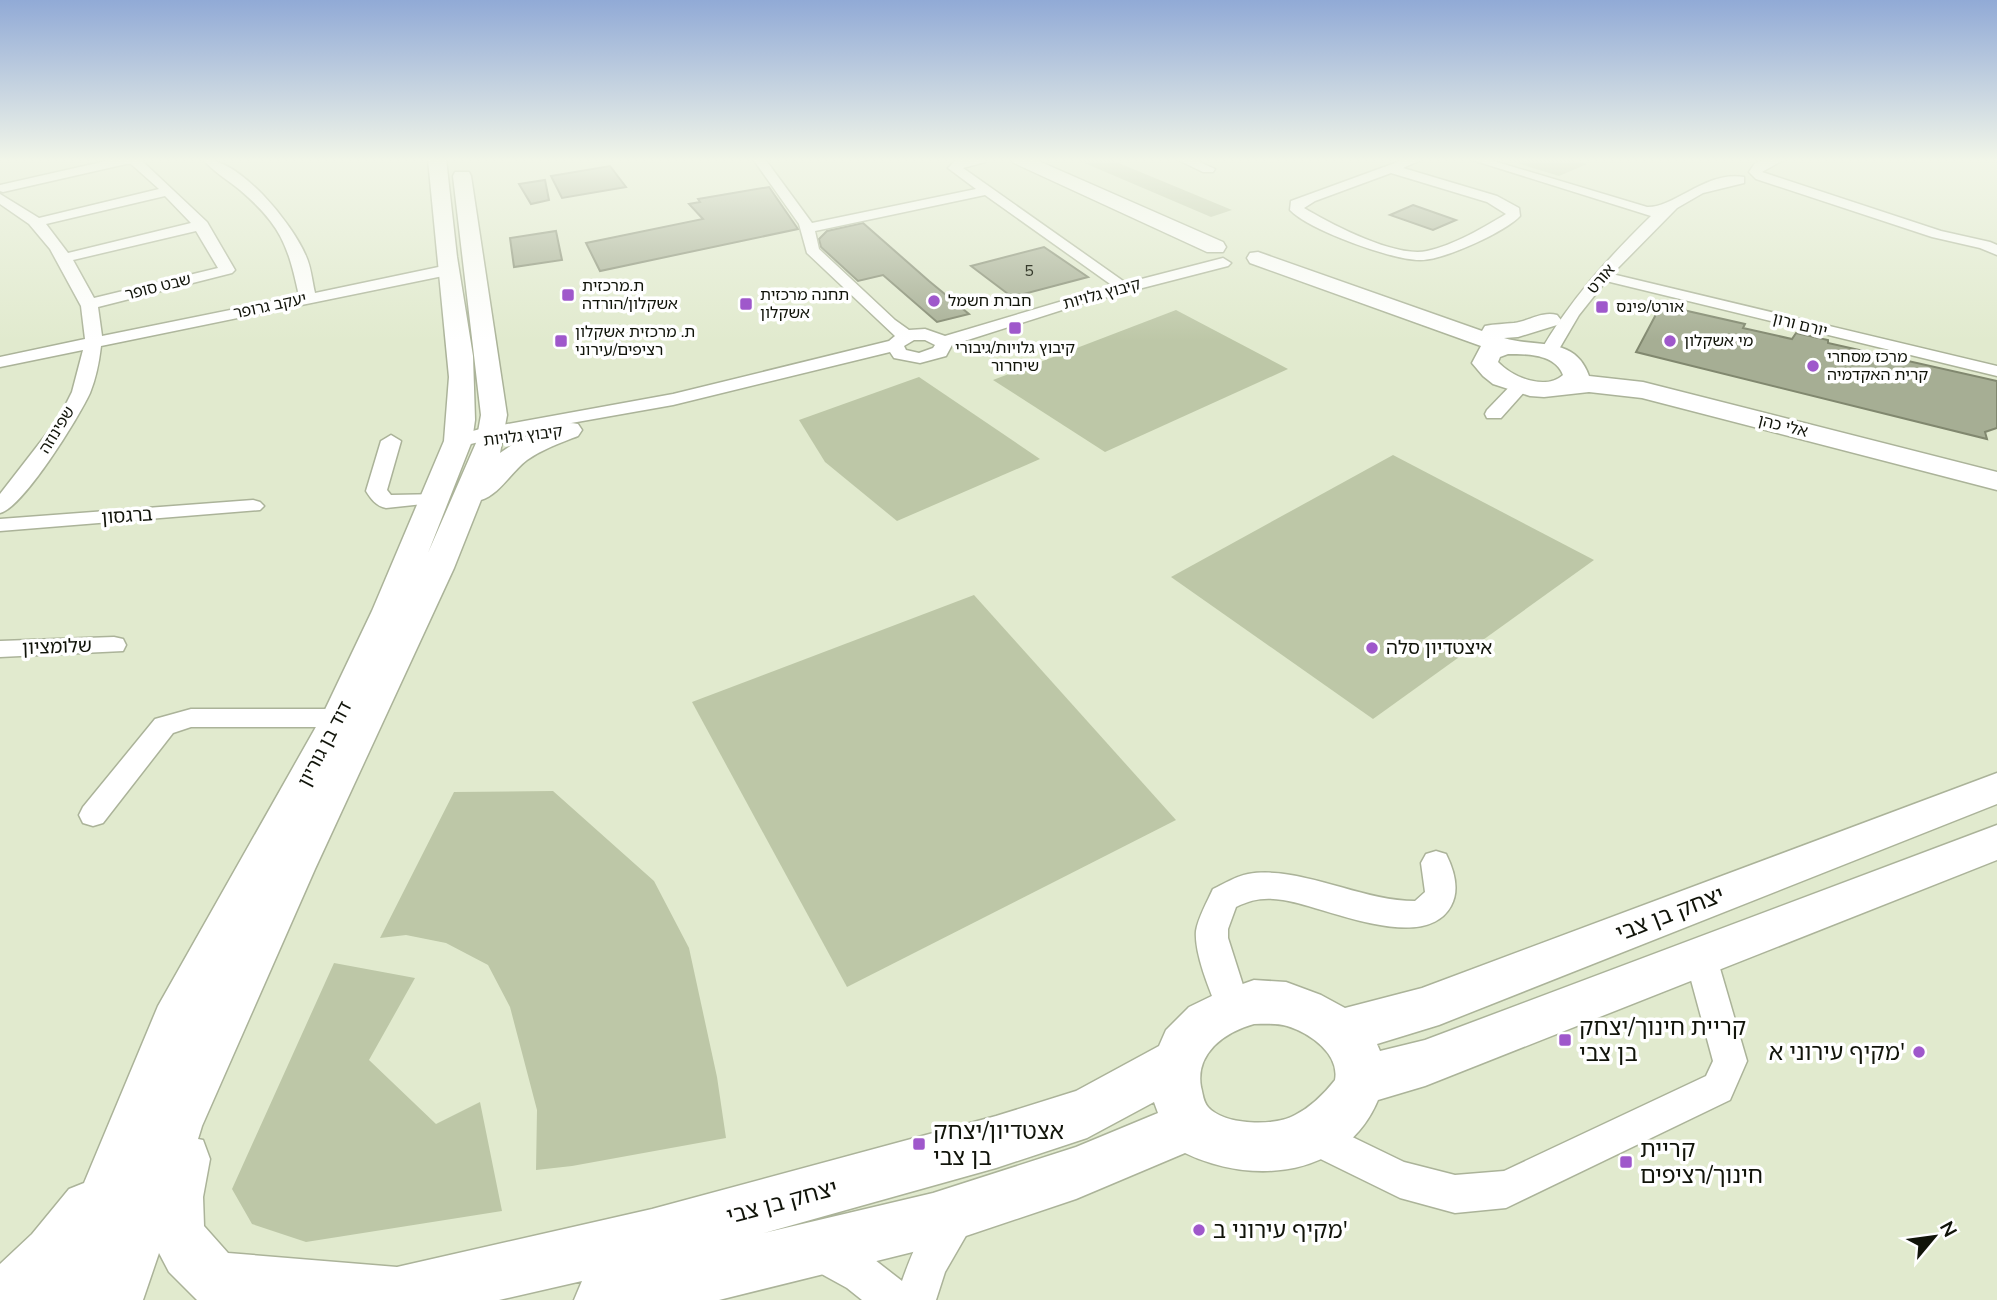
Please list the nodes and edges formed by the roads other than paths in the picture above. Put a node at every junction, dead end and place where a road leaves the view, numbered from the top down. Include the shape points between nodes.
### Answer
1 (35, 220) edge
2 (48, 220) edge
3 (197, 220) edge
4 (276, 220) edge
5 (443, 220) edge
6 (466, 220) edge
7 (802, 220) edge
8 (847, 220) edge
9 (1026, 220) edge
10 (1155, 220) edge
11 (1184, 220) edge
12 (1319, 220) edge
13 (1505, 220) edge
14 (1634, 220) edge
15 (1656, 220) edge
16 (1892, 220) edge
17 (38, 222) junction
18 (202, 225) junction
19 (808, 228) junction
20 (1993, 247) edge
21 (1233, 255) junction
22 (64, 258) junction
23 (448, 270) junction
24 (1603, 276) junction
25 (1118, 283) junction
26 (308, 298) junction
27 (88, 304) junction
28 (1555, 324) junction
29 (1448, 328) junction
30 (937, 338) junction
31 (93, 342) junction
32 (900, 345) junction
33 (1535, 359) junction
34 (0, 362) edge
35 (1997, 371) edge
36 (1660, 380) junction
37 (1520, 386) junction
38 (1494, 414) dead end
39 (569, 430) junction
40 (492, 437) junction
41 (391, 441) dead end
42 (458, 441) junction
43 (1997, 468) edge
44 (1997, 481) edge
45 (253, 506) dead end
46 (0, 507) edge
47 (447, 508) junction
48 (0, 525) edge
49 (114, 645) dead end
50 (0, 649) edge
51 (340, 718) junction
52 (1997, 788) edge
53 (93, 815) dead end
54 (1997, 842) edge
55 (1436, 863) dead end
56 (1701, 958) junction
57 (1233, 1007) junction
58 (1341, 1031) junction
59 (206, 1061) junction
60 (1175, 1063) junction
61 (1363, 1080) junction
62 (1191, 1125) junction
63 (1311, 1135) junction
64 (110, 1181) junction
65 (963, 1211) junction
66 (814, 1249) junction
67 (386, 1297) edge
68 (3, 1300) edge
69 (64, 1300) edge
70 (114, 1300) edge
71 (603, 1300) edge
72 (892, 1300) edge
73 (916, 1300) edge

1 - 17 street
2 - 17 street
3 - 18 street
4 - 26 street via 299,257
5 - 23 street, דוד בן גוריון
6 - 40 street
7 - 19 street
8 - 19 street
9 - 25 street
10 - 21 street, אלי כהן
11 - 21 street, אלי כהן
12 - 13 street via 1411,256 1424,256
14 - 28 street, אורט via 1558,304
15 - 24 street, אורט
16 - 20 street
17 - 22 street
18 - 22 street
18 - 27 street, שבט סופר via 227,270
19 - 32 street via 812,250 889,324
21 - 25 street, קיבוץ גלויות
21 - 29 street, אלי כהן
21 - 30 street, קיבוץ גלויות
21 - 33 street, אלי כהן via 1430,333
22 - 27 street
23 - 26 street, יעקב גרופר
23 - 42 street, דוד בן גוריון via 464,382
24 - 28 street, אורט
24 - 35 street, יורם ורון
25 - 30 street, קיבוץ גלויות
26 - 31 street, יעקב גרופר
27 - 31 street, שפינוזה
28 - 29 street via 1502,331
28 - 33 street, אורט
28 - 36 street via 1575,351 1613,369
29 - 33 street, אלי כהן
30 - 32 street via 943,349 934,355 913,358
31 - 34 street, יעקב גרופר
31 - 46 street, שפינוזה via 86,380 66,421
32 - 39 street, קיבוץ גלויות via 691,406
32 - 40 street, קיבוץ גלויות
33 - 36 street, אלי כהן
33 - 37 street via 1546,389
33 - 37 street via 1485,363 1496,376
33 - 44 street, אלי כהן via 1589,384 1643,390
36 - 43 street, אלי כהן
37 - 38 street
39 - 40 street, קיבוץ גלויות
39 - 47 street via 512,456
40 - 42 street, קיבוץ גלויות
40 - 47 street, דוד בן גוריון
41 - 47 street via 376,491 386,502
42 - 47 street, דוד בן גוריון
45 - 48 street, ברגסון
47 - 51 street, דוד בן גוריון via 389,611
47 - 59 street, דוד בן גוריון via 438,568
49 - 50 street, שלומציון
51 - 53 street via 191,718 163,726
51 - 64 street, דוד בן גוריון via 174,1022
52 - 58 street, יצחק בן צבי via 1422,1010
54 - 56 street
55 - 57 street via 1441,889 1438,901 1427,911 1408,916 1388,915 1291,888 1250,887 1230,893 1218,908 1212,931
56 - 61 street via 1425,1063
56 - 63 street via 1730,1061 1718,1088 1506,1189 1455,1194 1400,1179
57 - 58 street via 1284,1003 1313,1013
57 - 60 street via 1197,1028
58 - 61 street via 1359,1055
59 - 67 street, יצחק בן צבי via 174,1204 179,1237 194,1262 217,1280
59 - 70 street, דוד בן גוריון via 178,1122
60 - 62 street via 1173,1082
60 - 67 street, יצחק בן צבי via 1087,1113 996,1142 652,1237
61 - 63 street via 1352,1102
62 - 63 street via 1204,1135 1232,1144 1267,1148 1293,1144
62 - 65 street via 1076,1173
64 - 68 street via 52,1254
64 - 69 street, דוד בן גוריון
65 - 66 street
65 - 73 street via 933,1251
66 - 71 street
66 - 72 street via 861,1274

